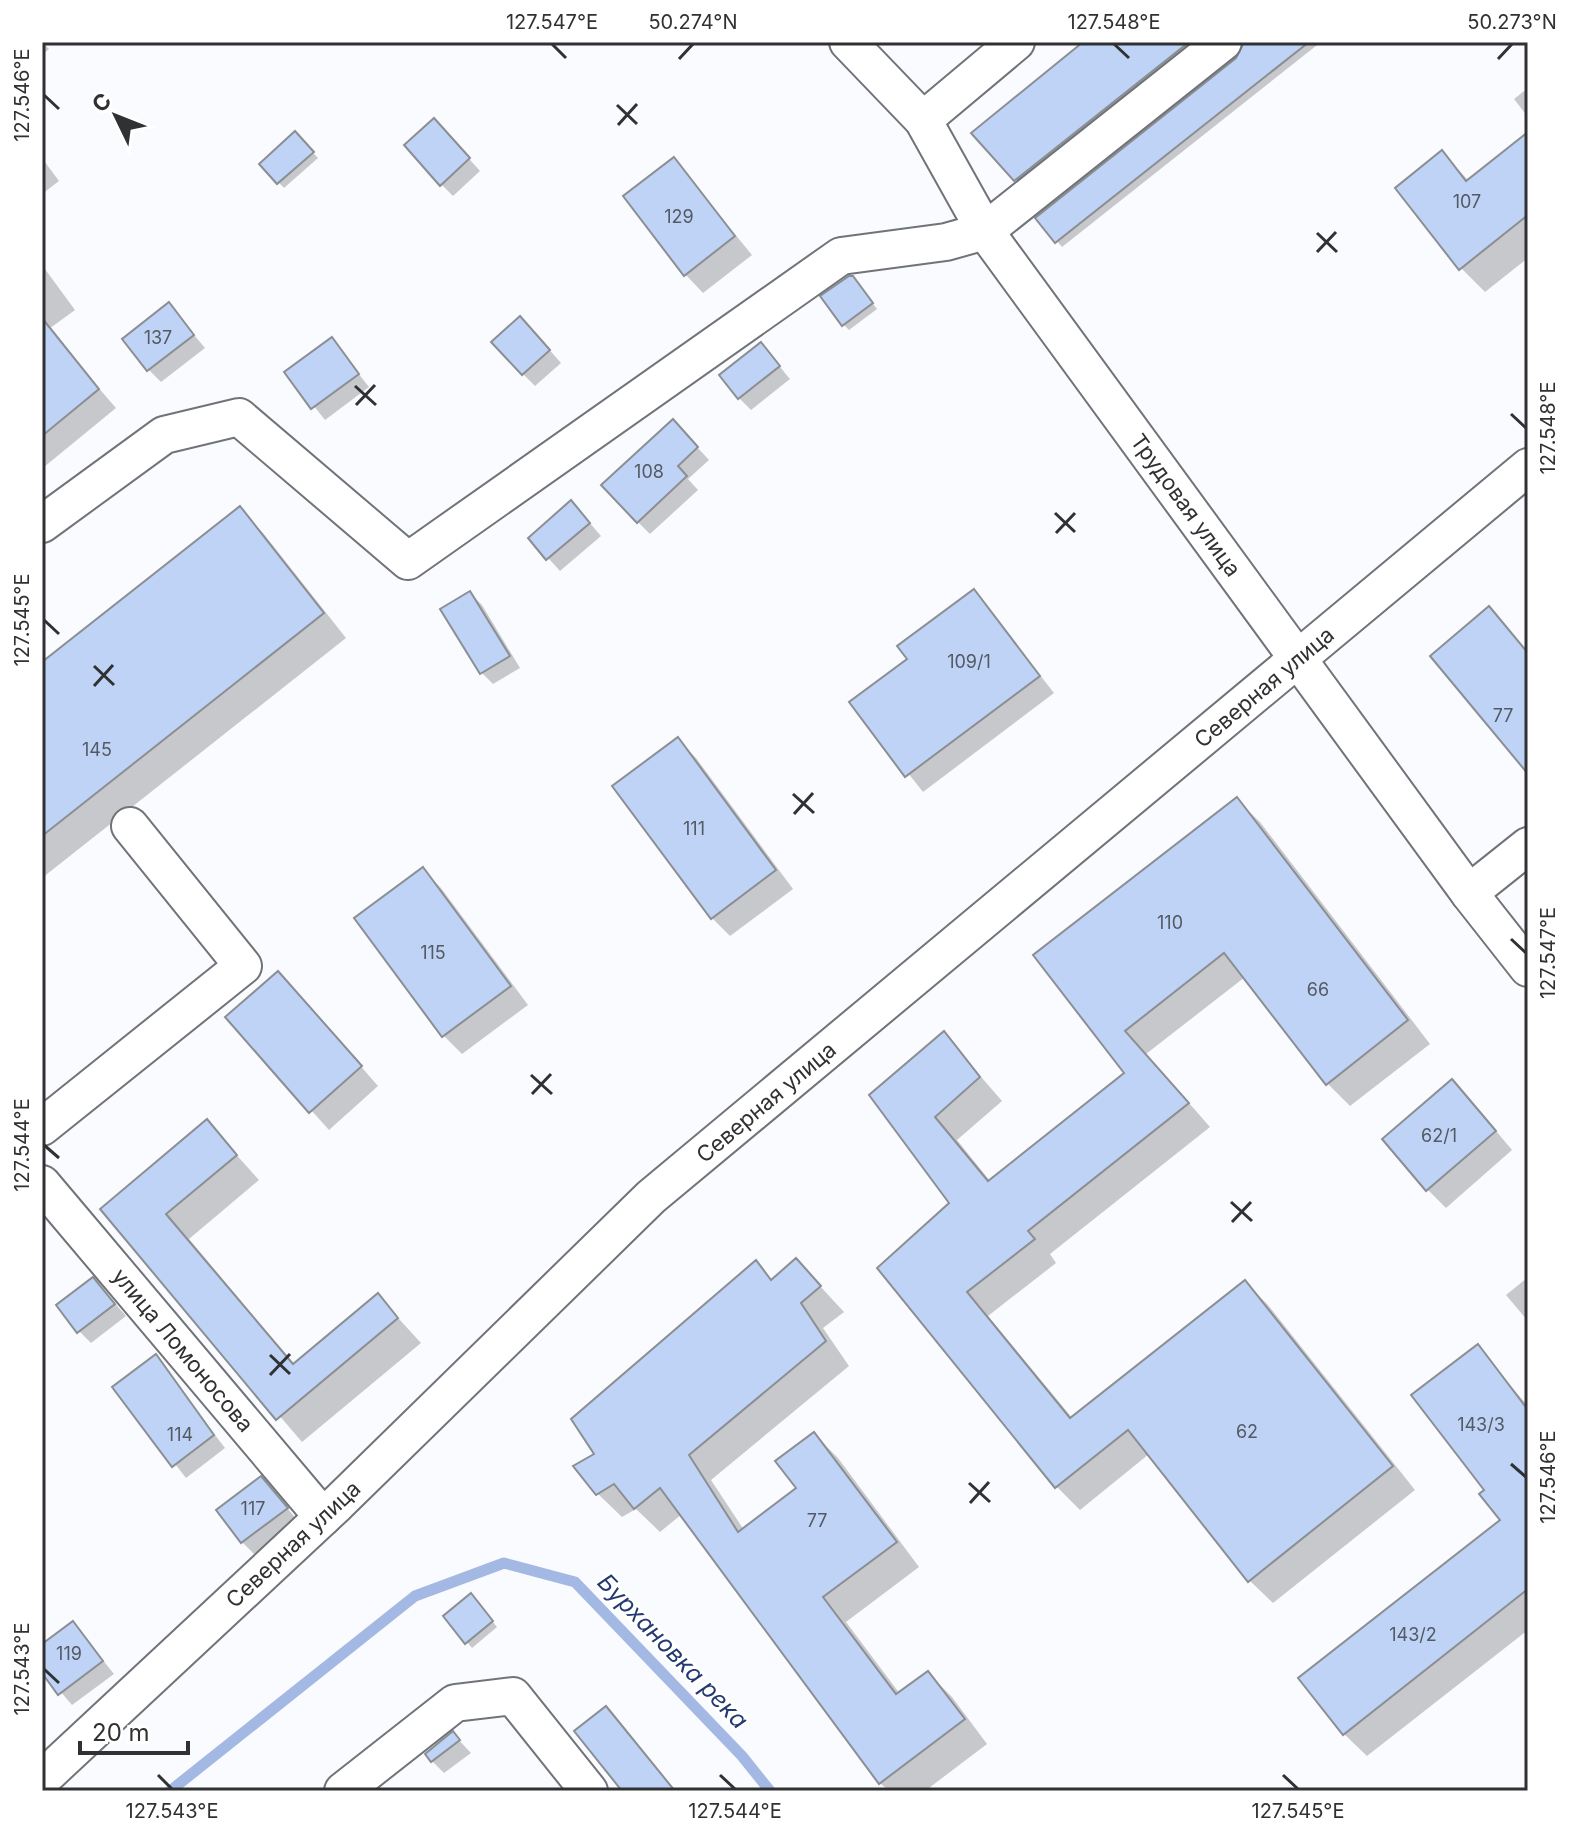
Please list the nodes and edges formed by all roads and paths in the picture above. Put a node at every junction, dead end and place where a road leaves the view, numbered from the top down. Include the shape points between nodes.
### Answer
1 (848, 42) edge
2 (1016, 42) edge
3 (1223, 42) edge
4 (923, 120) junction
5 (985, 231) junction
6 (1528, 467) edge
7 (42, 524) edge
8 (1299, 659) junction
9 (130, 826) dead end
10 (1528, 846) edge
11 (1469, 893) junction
12 (1528, 968) edge
13 (42, 1127) edge
14 (42, 1184) edge
15 (323, 1517) junction
16 (42, 1779) edge
17 (343, 1791) edge
18 (589, 1791) edge

1 - 4 street, Трудовая улица
2 - 4 street
3 - 5 street
4 - 5 street, Трудовая улица
5 - 7 street via 946,242 841,256 408,561 239,417 164,435
5 - 8 street, Трудовая улица
6 - 8 street, Северная улица
8 - 11 street, Трудовая улица
8 - 15 street, Северная улица via 651,1197
9 - 13 street via 243,966
10 - 11 street
11 - 12 street, Трудовая улица
14 - 15 street, улица Ломоносова
15 - 16 street, Северная улица
17 - 18 street via 455,1703 513,1696

